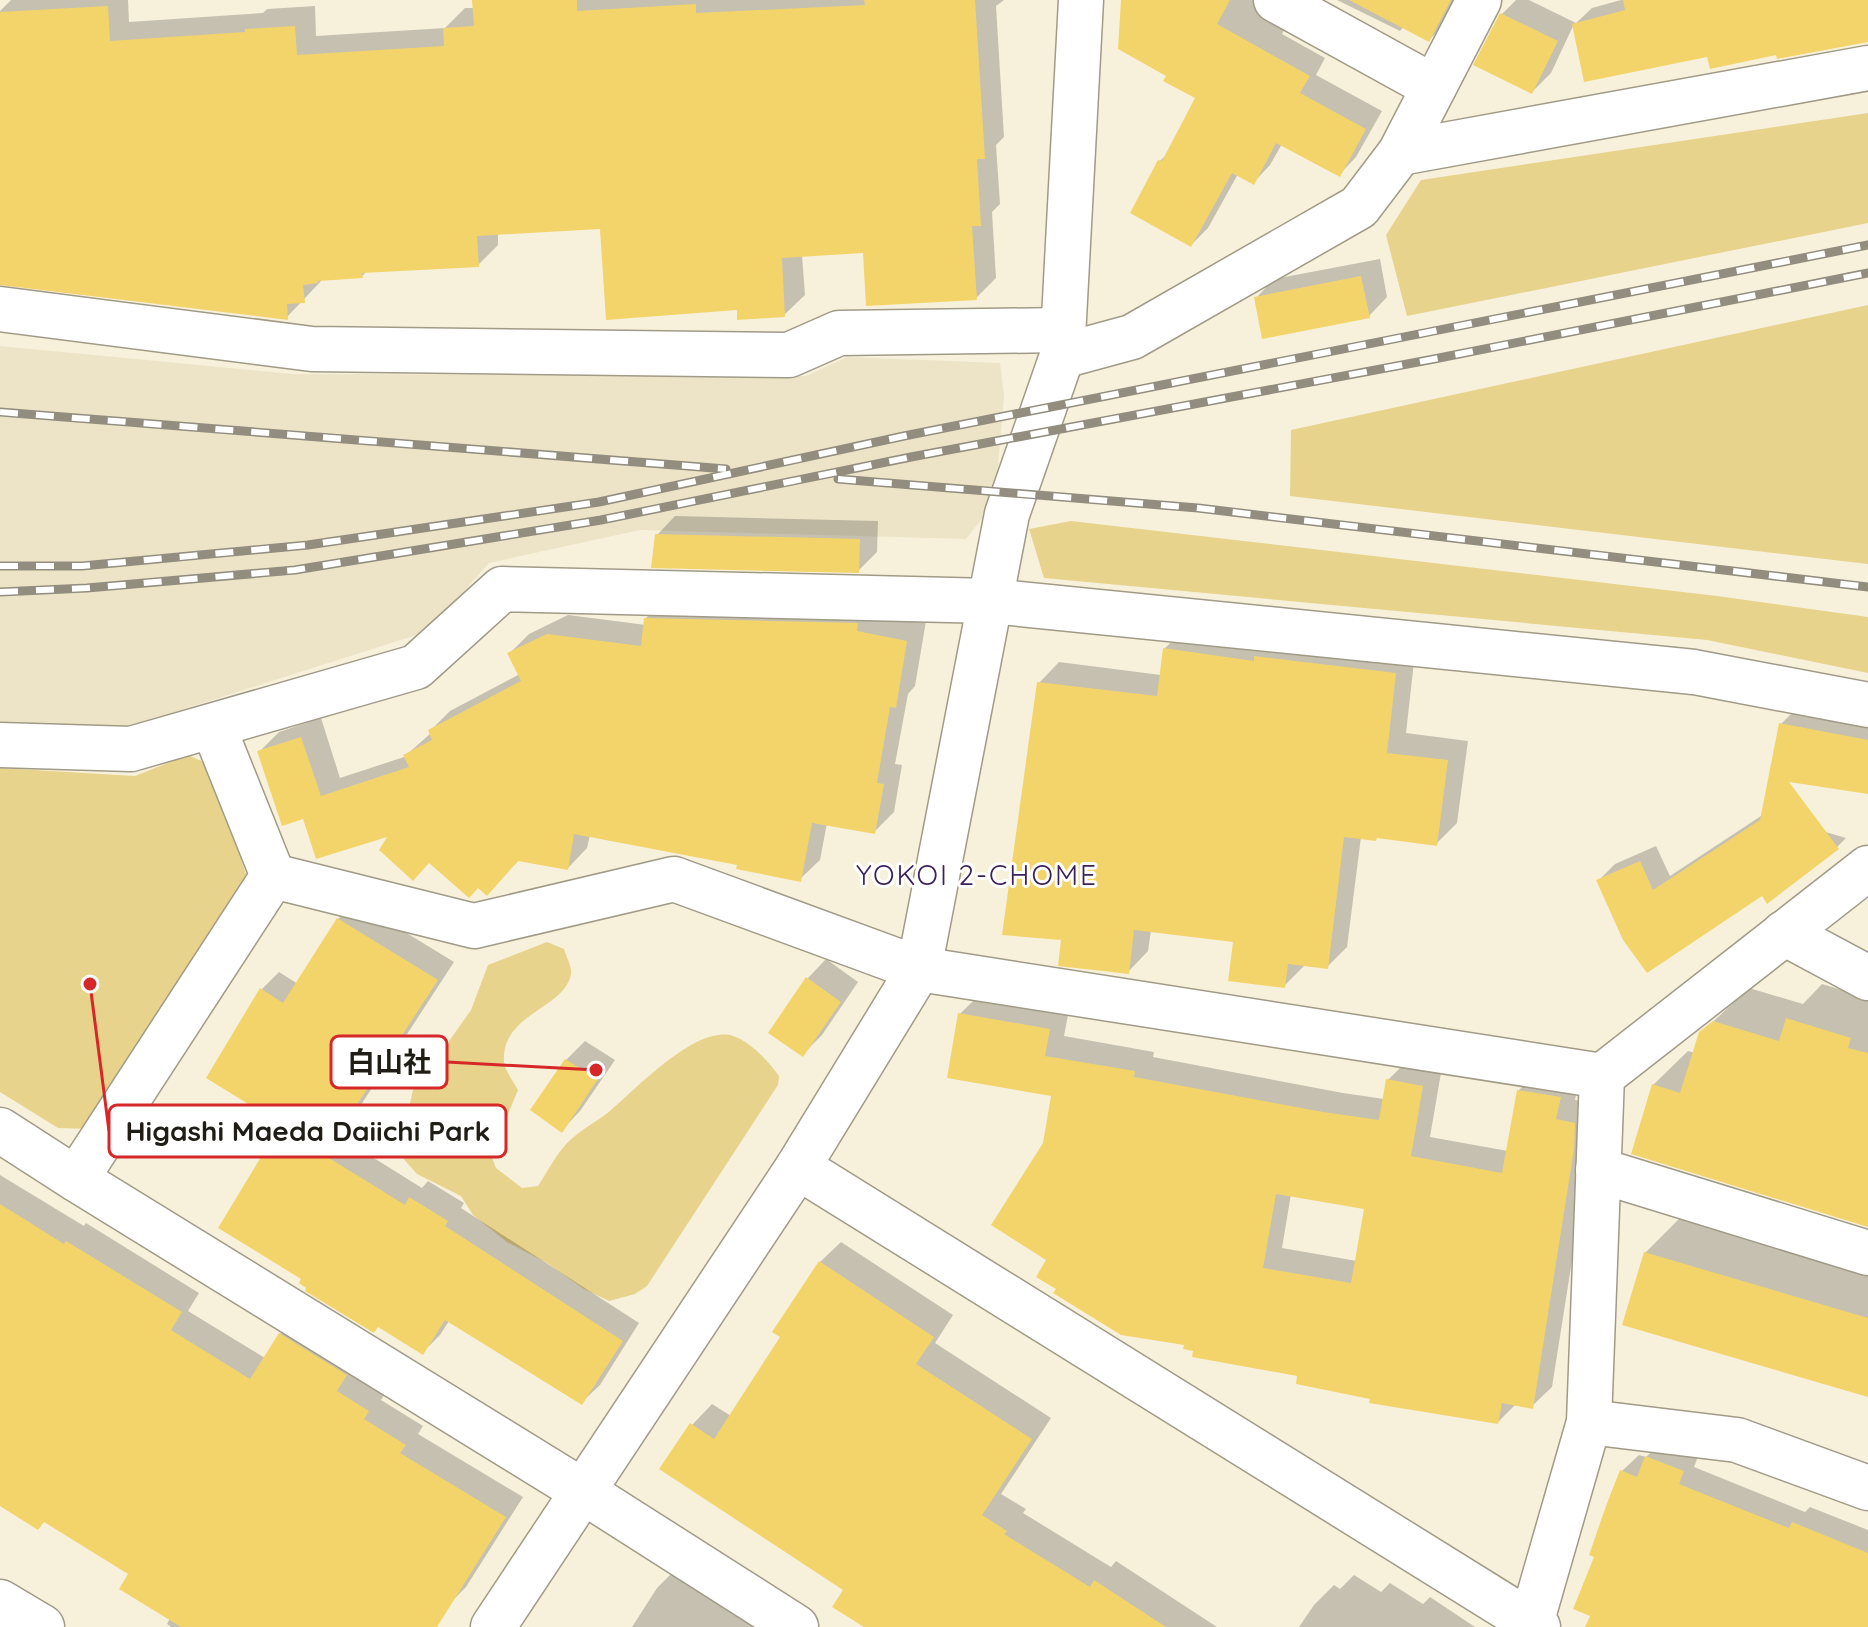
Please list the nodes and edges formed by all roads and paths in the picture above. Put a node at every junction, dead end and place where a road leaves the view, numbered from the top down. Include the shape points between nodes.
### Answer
1 (1081, 0) edge
2 (1276, 0) edge
3 (1479, 0) edge
4 (1868, 68) edge
5 (1434, 87) junction
6 (1400, 153) junction
7 (0, 309) edge
8 (1063, 343) junction
9 (991, 601) junction
10 (1868, 705) edge
11 (213, 726) junction
12 (0, 745) edge
13 (1868, 868) edge
14 (273, 876) junction
15 (1784, 933) junction
16 (919, 969) junction
17 (1868, 978) edge
18 (1602, 1076) junction
19 (0, 1130) edge
20 (798, 1167) junction
21 (1598, 1170) junction
22 (76, 1179) junction
23 (1868, 1253) edge
24 (1589, 1422) junction
25 (1868, 1488) edge
26 (584, 1492) junction
27 (0, 1602) edge
28 (1533, 1626) edge
29 (42, 1627) edge
30 (493, 1627) edge
31 (796, 1627) edge

1 - 8 street
2 - 5 street
3 - 5 street
4 - 6 street
5 - 6 street
6 - 8 street via 1359,207 1132,337
7 - 8 street via 312,349 789,355 839,333
8 - 9 street via 1007,514
9 - 10 street via 1694,672
9 - 11 street via 502,589 416,667
9 - 16 street
11 - 12 street via 131,749
11 - 14 street
13 - 15 street
14 - 16 street via 474,926 674,879
14 - 22 street
15 - 17 street
15 - 18 street
16 - 18 street
16 - 20 street
18 - 21 street
19 - 22 street
20 - 26 street
20 - 28 street
21 - 23 street
21 - 24 street
22 - 26 street
24 - 25 street via 1737,1440
24 - 28 street
26 - 30 street
26 - 31 street
27 - 29 street

